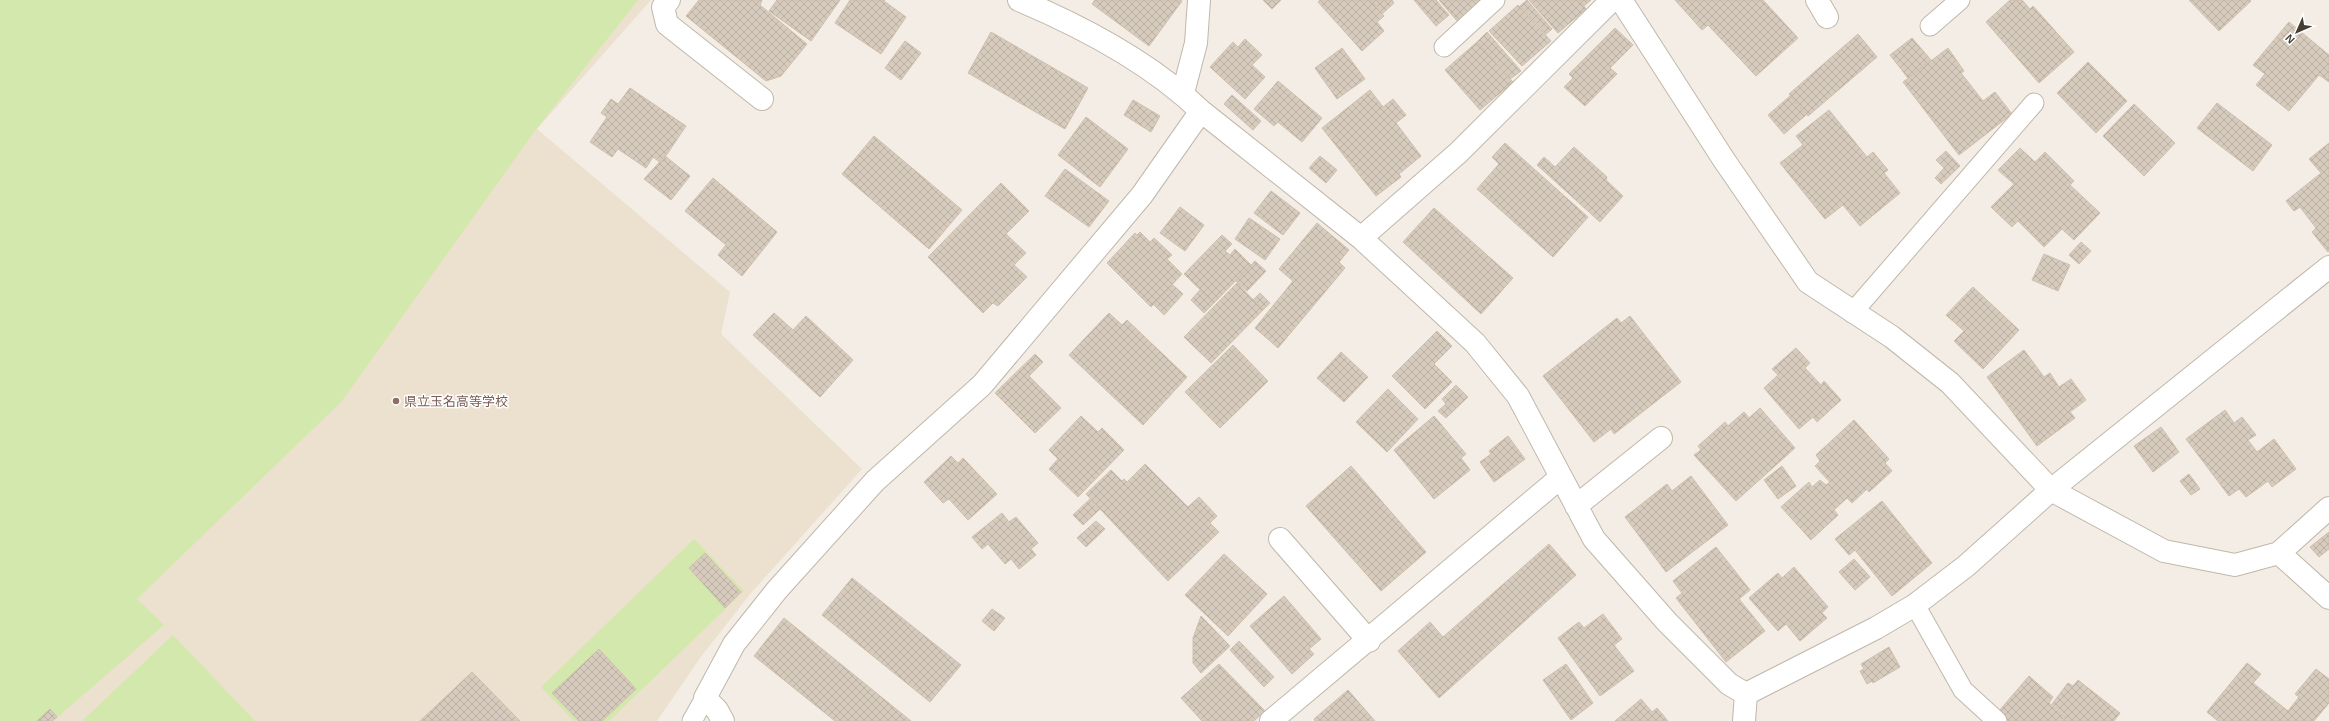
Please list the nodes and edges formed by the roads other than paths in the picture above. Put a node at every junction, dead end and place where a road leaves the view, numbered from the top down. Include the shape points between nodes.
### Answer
1 (669, 0) edge
2 (1019, 0) edge
3 (1199, 0) edge
4 (1495, 0) edge
5 (1612, 0) edge
6 (1621, 0) edge
7 (1960, 0) edge
8 (1930, 26) dead end
9 (1444, 47) dead end
10 (1182, 93) junction
11 (762, 99) dead end
12 (2034, 104) dead end
13 (1201, 111) junction
14 (1361, 238) junction
15 (2329, 267) edge
16 (1852, 313) junction
17 (1661, 438) dead end
18 (1561, 477) junction
19 (2051, 490) junction
20 (1576, 506) junction
21 (2329, 508) edge
22 (1280, 539) dead end
23 (2279, 553) junction
24 (2329, 598) edge
25 (1915, 605) junction
26 (1369, 641) junction
27 (1746, 694) junction
28 (705, 698) junction
29 (692, 721) edge
30 (723, 721) edge
31 (1271, 721) edge
32 (1744, 721) edge
33 (1997, 721) edge

1 - 11 street via 663,7 667,24
2 - 10 street via 1112,46
3 - 10 street via 1196,43
4 - 9 lane
5 - 14 street via 1458,153
6 - 16 street via 1724,160 1808,282
7 - 8 lane
10 - 13 street
12 - 16 lane
13 - 14 street
13 - 28 street via 1142,195 982,385 875,481 777,590 734,644
14 - 18 street via 1475,343 1518,396
15 - 19 street
16 - 19 street via 1892,337 1950,383
17 - 20 street
18 - 20 street
18 - 26 street
19 - 23 street via 2164,551 2235,565
19 - 25 street via 1966,566
20 - 27 street via 1594,539 1667,622 1729,684
21 - 23 street
22 - 26 street
23 - 24 street
25 - 27 street via 1876,628
25 - 33 lane via 1963,690
26 - 31 street
27 - 32 street
28 - 29 lane
28 - 30 street via 717,710

